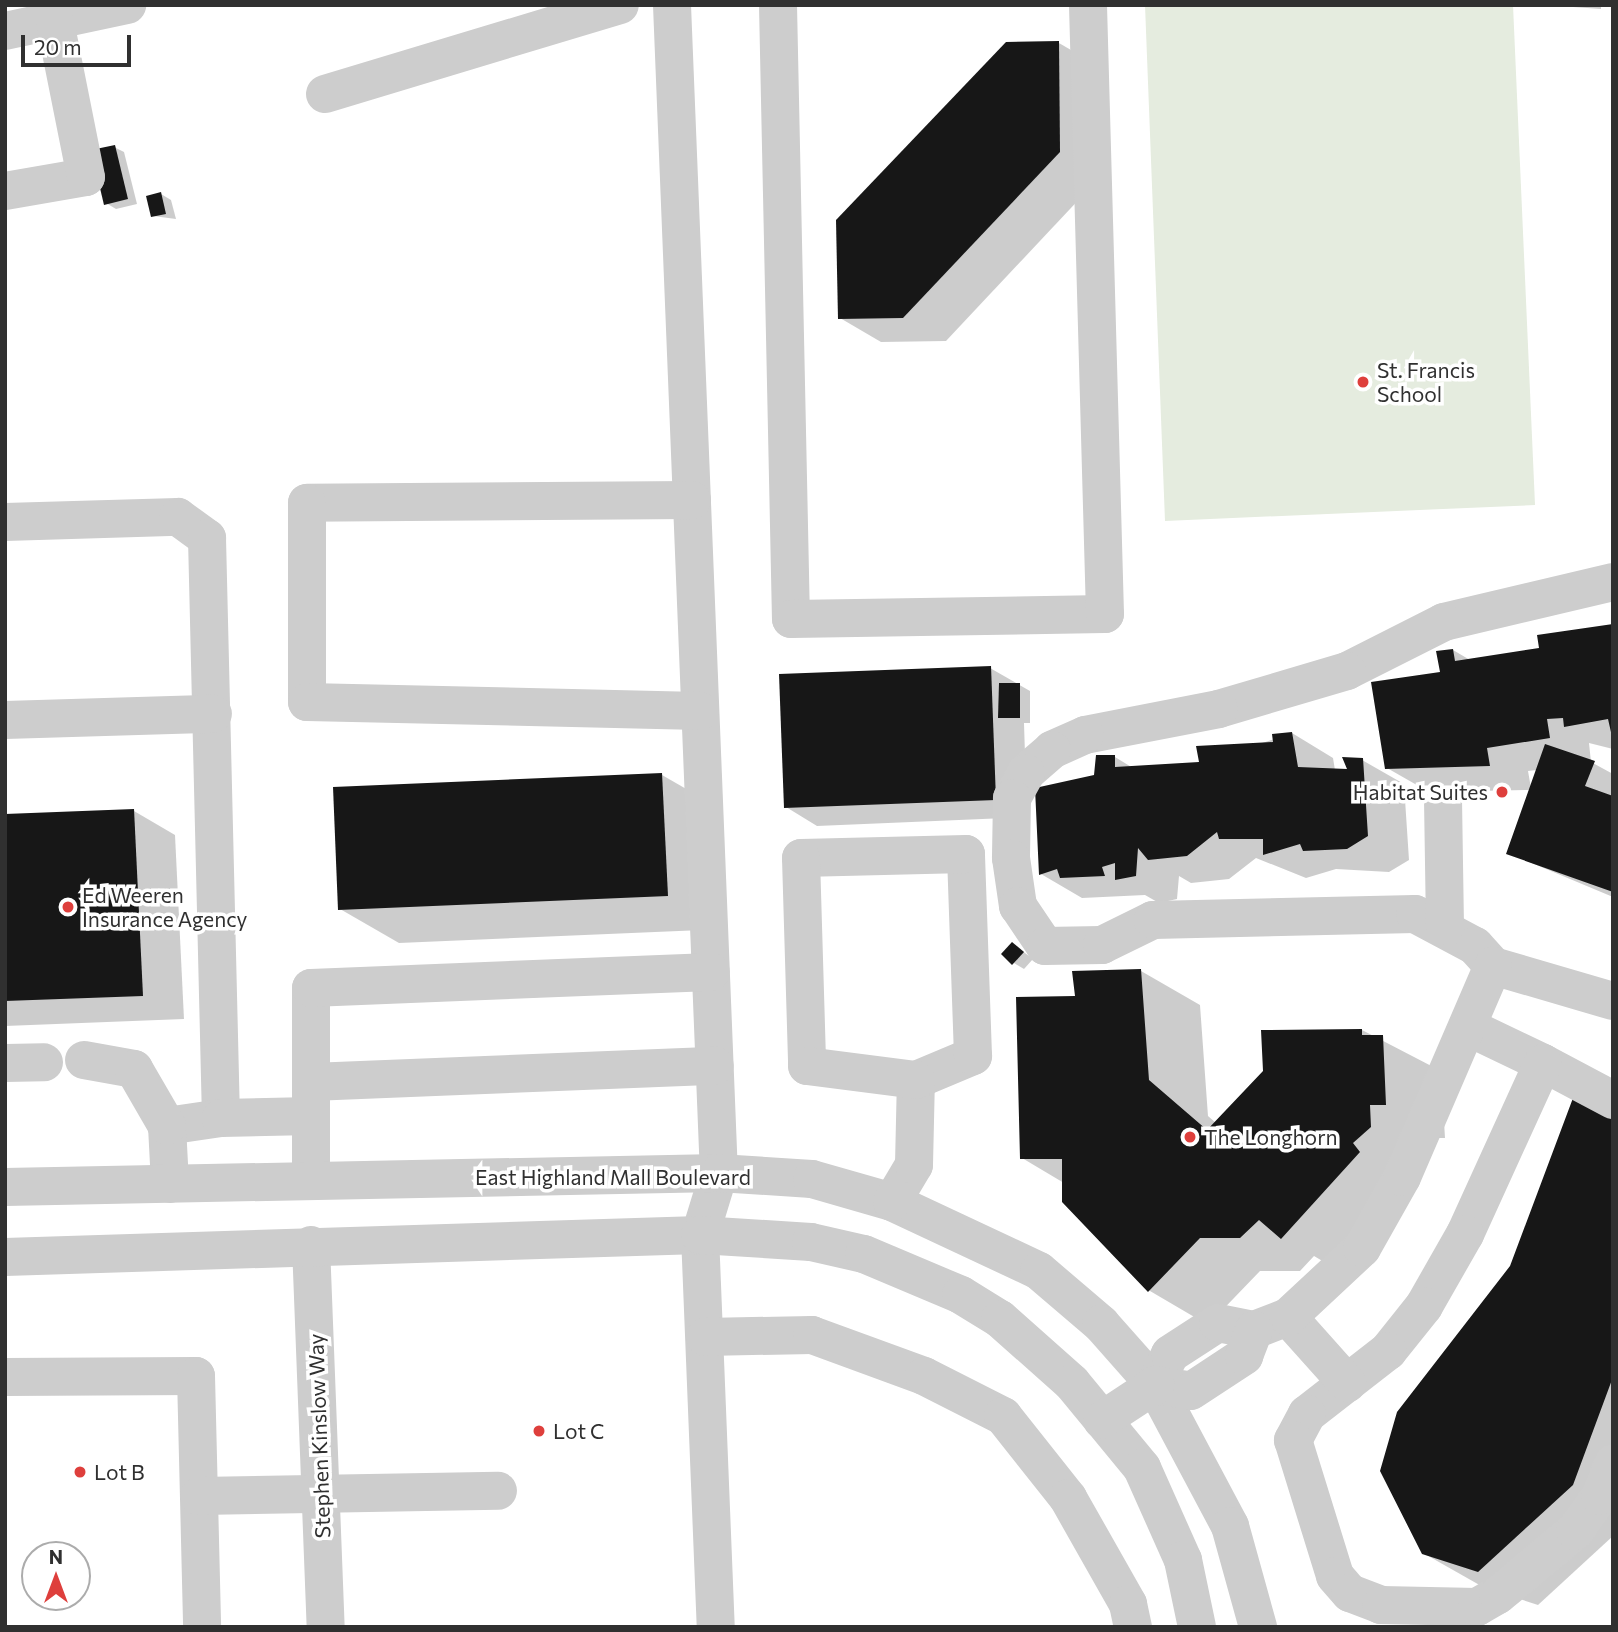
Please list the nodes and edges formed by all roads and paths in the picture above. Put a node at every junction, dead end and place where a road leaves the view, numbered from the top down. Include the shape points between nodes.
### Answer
1 (127, 5) edge
2 (620, 5) edge
3 (672, 5) edge
4 (778, 5) edge
5 (1088, 5) edge
6 (33, 21) edge
7 (325, 93) dead end
8 (5, 191) edge
9 (692, 500) junction
10 (5, 522) edge
11 (1613, 582) edge
12 (700, 711) junction
13 (213, 714) junction
14 (5, 720) edge
15 (1443, 799) dead end
16 (1445, 926) junction
17 (1493, 966) junction
18 (711, 972) junction
19 (1613, 1001) edge
20 (1470, 1028) junction
21 (84, 1060) dead end
22 (44, 1062) dead end
23 (5, 1063) edge
24 (1543, 1063) junction
25 (715, 1066) junction
26 (916, 1080) junction
27 (311, 1099) junction
28 (1613, 1100) edge
29 (221, 1118) junction
30 (167, 1126) junction
31 (719, 1173) junction
32 (311, 1181) junction
33 (170, 1184) junction
34 (5, 1187) edge
35 (892, 1202) junction
36 (700, 1235) junction
37 (311, 1245) junction
38 (5, 1257) edge
39 (1271, 1324) junction
40 (705, 1337) junction
41 (5, 1377) edge
42 (1348, 1383) junction
43 (1155, 1385) junction
44 (1102, 1420) junction
45 (1613, 1464) edge
46 (498, 1491) dead end
47 (321, 1493) junction
48 (199, 1496) junction
49 (202, 1627) edge
50 (326, 1627) edge
51 (716, 1627) edge
52 (1133, 1627) edge
53 (1197, 1627) edge
54 (1258, 1627) edge

1 - 6 street
2 - 7 street
3 - 9 street
4 - 5 street via 791,619 1105,614
6 - 8 street via 86,177
9 - 12 street
9 - 12 street via 307,503 307,702
10 - 13 street via 177,517 207,538
11 - 16 street via 1444,622 1347,671 1232,705 1085,735 1052,750 1026,773 1012,798 1018,906 1045,946 1073,951 1102,945 1153,920 1415,914
12 - 18 street
13 - 14 street
13 - 29 street
15 - 16 street
16 - 17 street
17 - 19 street
17 - 20 street
18 - 25 street
18 - 27 street via 311,988
20 - 24 street
20 - 39 street via 1383,1216 1362,1248
21 - 30 street via 134,1069
22 - 23 street
24 - 28 street
24 - 42 street via 1465,1234 1424,1306 1388,1351
25 - 27 street
25 - 31 street
26 - 26 street via 973,1056 966,853 801,858 807,1066
26 - 35 street via 914,1165
27 - 29 street
27 - 32 street
29 - 30 street
30 - 33 street
31 - 32 street, East Highland Mall Boulevard
31 - 35 street, East Highland Mall Boulevard via 813,1179
31 - 36 street
32 - 33 street, East Highland Mall Boulevard
33 - 34 street, East Highland Mall Boulevard
35 - 43 street, East Highland Mall Boulevard via 1040,1271 1101,1324
36 - 37 street
36 - 40 street
36 - 44 street via 825,1245 864,1254 961,1294 1000,1319
37 - 38 street
37 - 47 street, Stephen Kinslow Way
39 - 42 street
39 - 43 street via 1218,1323 1170,1354
40 - 51 street
40 - 52 street via 812,1335 924,1376 1003,1416 1068,1498 1128,1604
41 - 48 street via 196,1376
42 - 45 street via 1307,1414 1293,1440 1335,1576 1350,1593 1381,1605 1476,1608 1498,1595 1576,1531
43 - 44 street
43 - 54 street, East Highland Mall Boulevard via 1230,1526
44 - 53 street via 1142,1468 1183,1560
46 - 47 street
47 - 48 street
47 - 50 street, Stephen Kinslow Way
48 - 49 street

